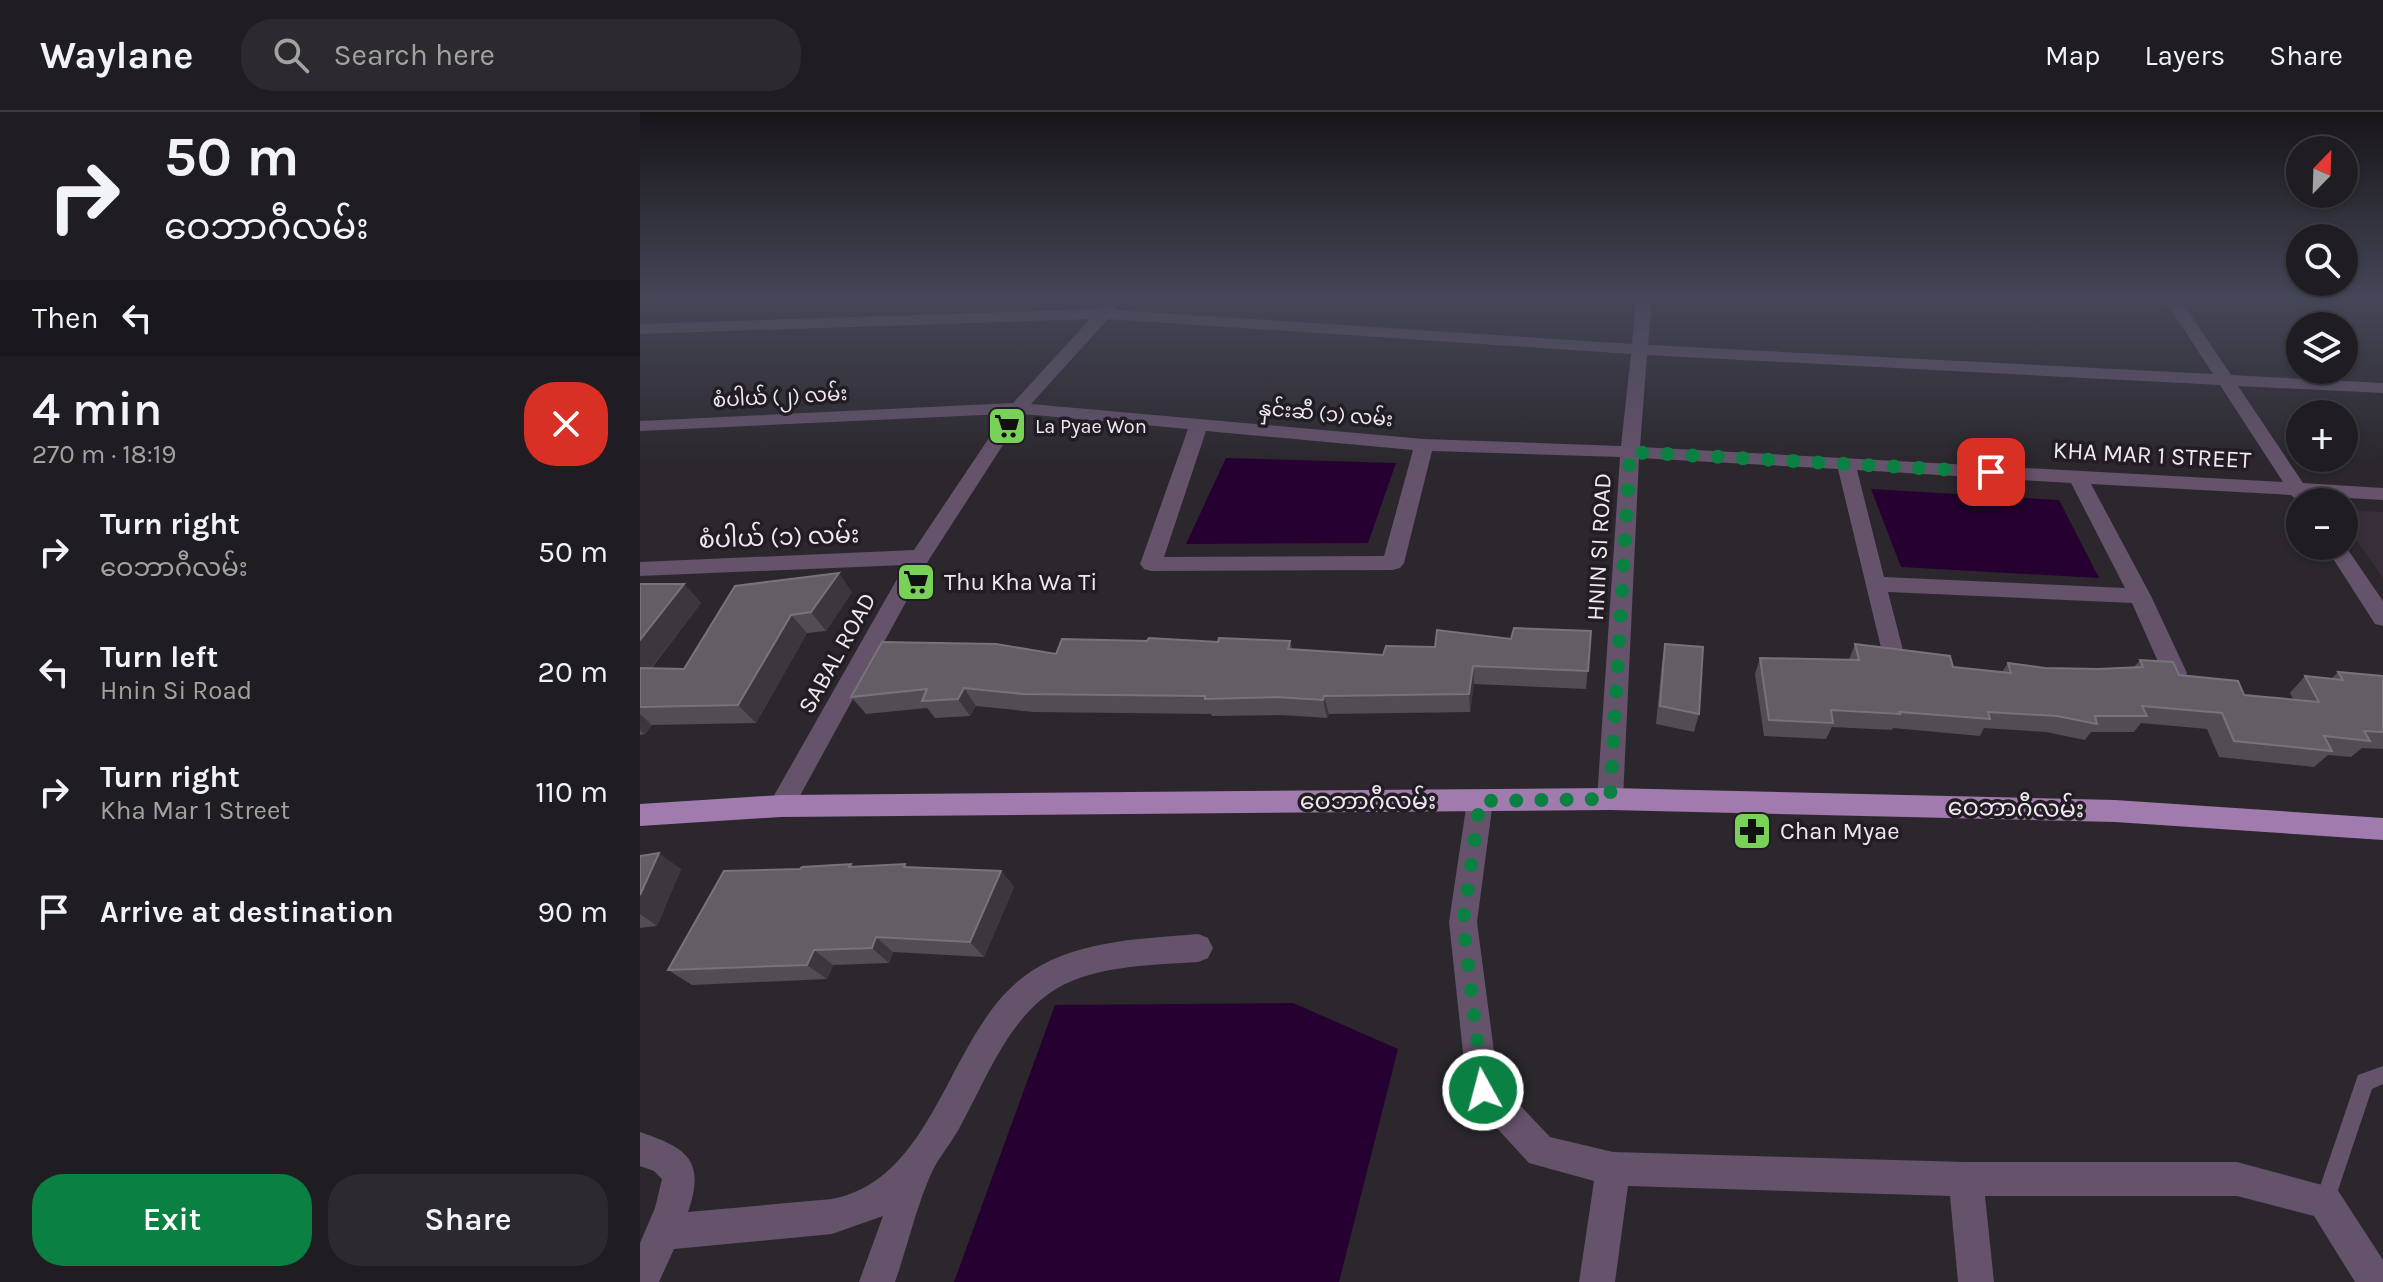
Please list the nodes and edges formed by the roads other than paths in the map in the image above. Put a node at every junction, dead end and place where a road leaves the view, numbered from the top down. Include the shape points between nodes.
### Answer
1 (1067, 354) edge
2 (1640, 354) edge
3 (1708, 354) edge
4 (2209, 354) edge
5 (2227, 381) junction
6 (2383, 388) edge
7 (1018, 408) junction
8 (1199, 425) junction
9 (640, 426) edge
10 (1424, 445) junction
11 (1630, 452) junction
12 (1846, 464) junction
13 (2078, 477) junction
14 (2297, 488) edge
15 (2383, 494) edge
16 (2286, 495) edge
17 (2358, 495) edge
18 (920, 557) junction
19 (2344, 560) edge
20 (640, 569) edge
21 (1877, 584) junction
22 (2140, 596) junction
23 (2383, 618) edge
24 (1892, 654) edge
25 (2175, 673) edge
26 (1610, 799) junction
27 (1480, 801) junction
28 (781, 806) junction
29 (640, 815) edge
30 (2383, 829) edge
31 (1198, 948) dead end
32 (2383, 1075) edge
33 (640, 1149) edge
34 (922, 1157) junction
35 (1613, 1169) junction
36 (1966, 1179) junction
37 (2325, 1201) junction
38 (664, 1233) junction
39 (640, 1282) edge
40 (877, 1282) edge
41 (1597, 1282) edge
42 (1976, 1282) edge
43 (2376, 1282) edge

1 - 7 street, SABAL ROAD
2 - 11 street, HNIN SI ROAD
3 - 5 street
4 - 5 street
5 - 6 street
5 - 14 street
7 - 8 street, နှင်းဆီ (၁) လမ်း
7 - 9 street, စံပါယ် (၂) လမ်း
7 - 18 street, SABAL ROAD
8 - 10 street, နှင်းဆီ (၁) လမ်း
8 - 10 street via 1151,564 1393,563
10 - 11 street, နှင်းဆီ (၁) လမ်း
11 - 12 street, KHA MAR 1 STREET
11 - 26 street, HNIN SI ROAD
12 - 13 street, KHA MAR 1 STREET
12 - 21 street
13 - 16 street, KHA MAR 1 STREET
13 - 22 street
15 - 17 street, KHA MAR 1 STREET
18 - 20 street, စံပါယ် (၁) လမ်း
18 - 28 street, SABAL ROAD
19 - 23 street
21 - 22 street
21 - 24 street
22 - 25 street
26 - 27 main road, ဝေဘာဂီလမ်း
26 - 30 main road, ဝေဘာဂီလမ်း via 2115,811
27 - 28 main road, ဝေဘာဂီလမ်း
27 - 35 street via 1463,922 1483,1090 1541,1151
28 - 29 main road, ဝေဘာဂီလမ်း
31 - 34 street via 1116,956 1060,972 1038,985 1000,1024
32 - 37 lane via 2365,1082
33 - 38 street via 678,1170
34 - 38 street via 893,1191 837,1217
34 - 40 street
35 - 36 street
35 - 41 street
36 - 37 street via 2237,1179
36 - 42 street
37 - 43 street
38 - 39 street

